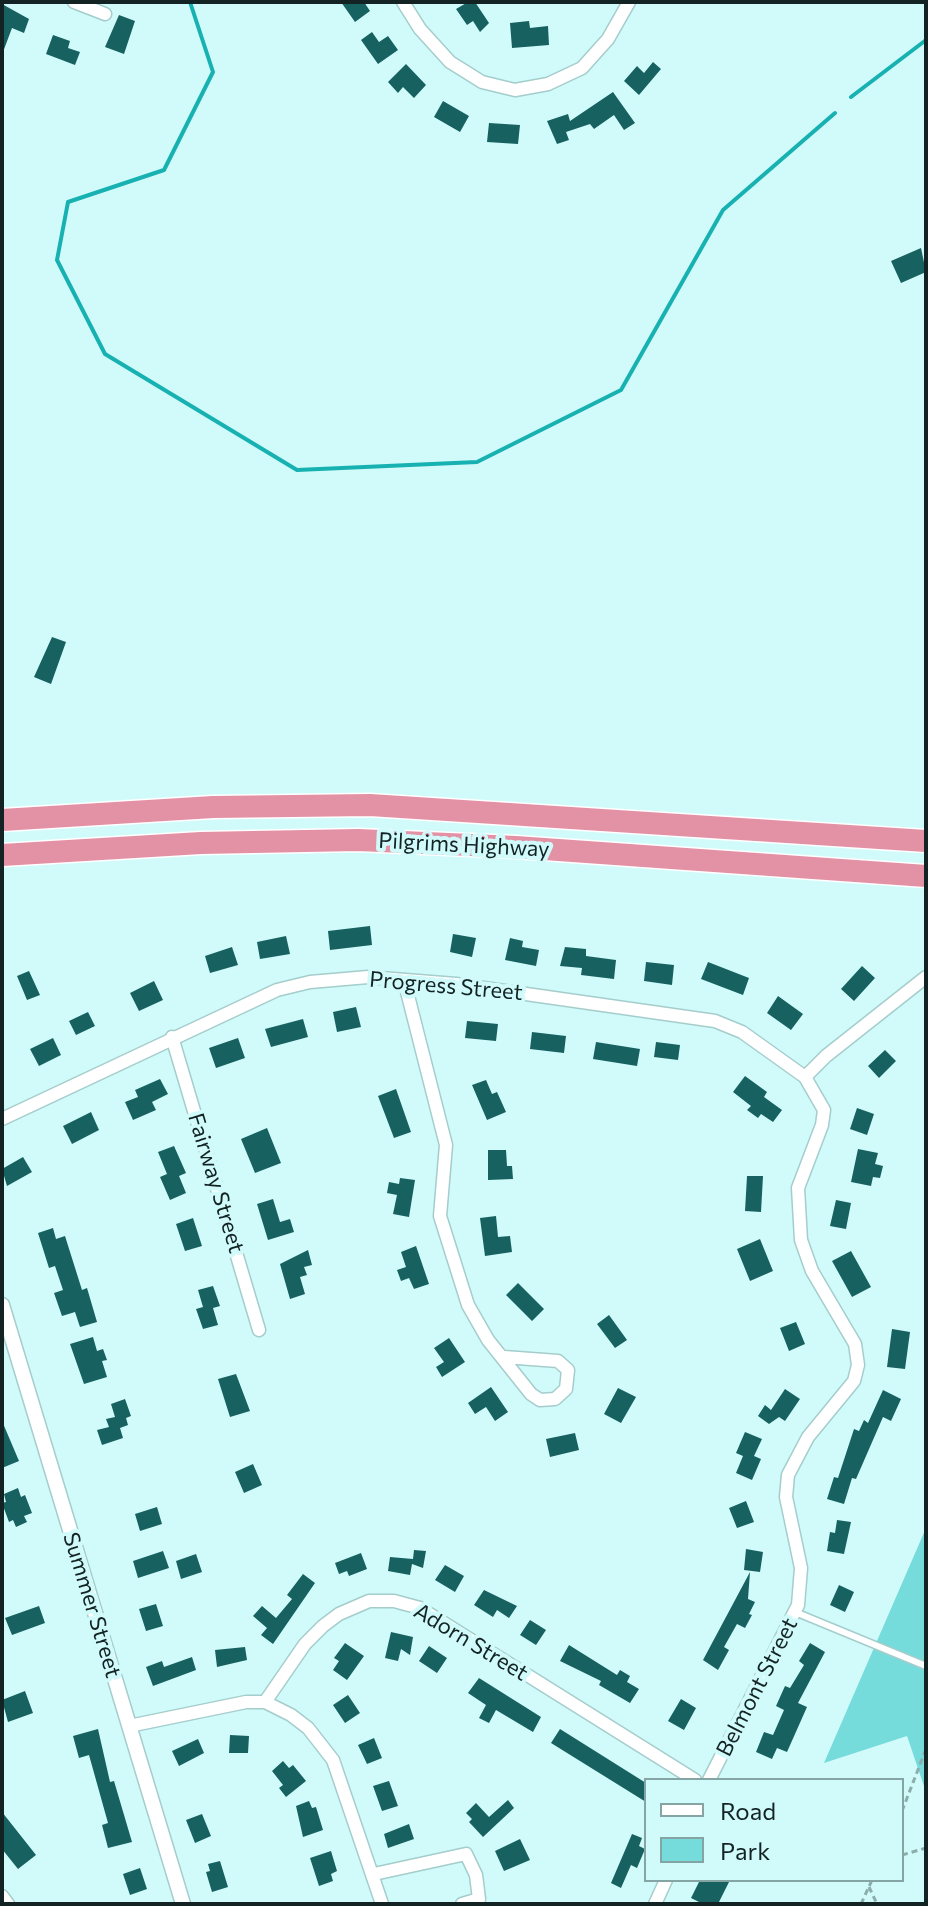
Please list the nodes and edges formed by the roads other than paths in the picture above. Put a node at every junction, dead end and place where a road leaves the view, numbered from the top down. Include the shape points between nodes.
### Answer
1 (74, 2) edge
2 (403, 2) edge
3 (629, 2) edge
4 (105, 14) dead end
5 (2, 820) edge
6 (926, 841) edge
7 (2, 855) edge
8 (926, 876) edge
9 (926, 977) edge
10 (404, 980) junction
11 (172, 1037) junction
12 (805, 1077) junction
13 (2, 1119) edge
14 (2, 1305) edge
15 (259, 1330) dead end
16 (504, 1357) junction
17 (795, 1612) junction
18 (926, 1666) edge
19 (265, 1702) junction
20 (129, 1726) junction
21 (692, 1778) edge
22 (710, 1778) edge
23 (374, 1874) junction
24 (665, 1882) edge
25 (2, 1896) edge
26 (8, 1904) edge
27 (183, 1904) edge
28 (382, 1904) edge
29 (462, 1904) edge
30 (655, 1904) edge

1 - 4 street
2 - 3 street via 450,62 482,82 515,90 548,84 582,68 614,31
5 - 6 highway, Pilgrims Highway via 213,807 370,805
7 - 8 highway, Pilgrims Highway via 188,843 358,840
9 - 12 street
10 - 11 street, Progress Street via 368,977 277,990
10 - 12 street, Progress Street via 715,1021 742,1032
10 - 16 street via 446,1145 443,1225 468,1305
11 - 13 street, Progress Street
11 - 15 street, Fairway Street
12 - 17 street, Belmont Street via 824,1110 798,1188 801,1240 812,1271 855,1344 858,1365 854,1381 808,1437 788,1475 786,1497 801,1568
14 - 20 street, Summer Street
16 - 16 street via 558,1361 568,1370 566,1389 555,1399 540,1400
17 - 18 lane
17 - 22 street, Belmont Street
19 - 20 street
19 - 21 street, Adorn Street via 323,1626 369,1601 394,1601 420,1608
19 - 23 street via 308,1728 333,1760
20 - 27 street, Summer Street
23 - 28 street
23 - 29 street via 466,1854 479,1899
24 - 30 street
25 - 26 street

